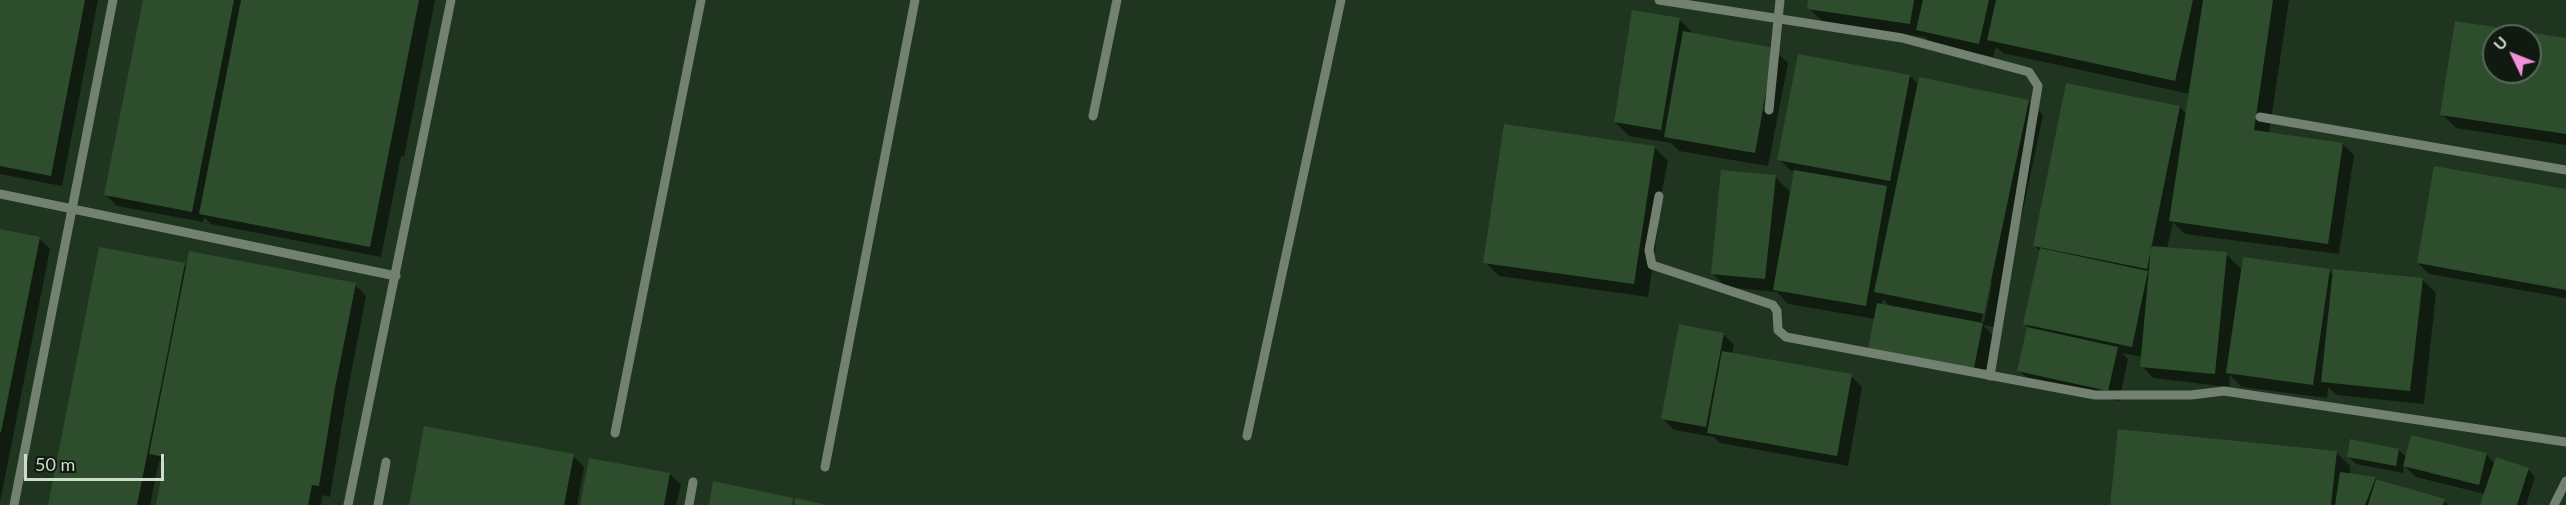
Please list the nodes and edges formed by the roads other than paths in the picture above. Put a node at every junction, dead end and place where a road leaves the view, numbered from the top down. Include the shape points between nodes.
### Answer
1 (113, 0) edge
2 (451, 0) edge
3 (701, 0) edge
4 (915, 0) edge
5 (1118, 0) edge
6 (1341, 0) edge
7 (1659, 0) edge
8 (1780, 0) edge
9 (1778, 18) junction
10 (1769, 110) dead end
11 (1093, 116) dead end
12 (2260, 117) dead end
13 (2566, 170) edge
14 (0, 194) edge
15 (1659, 196) dead end
16 (72, 208) junction
17 (396, 276) junction
18 (1990, 376) junction
19 (615, 433) dead end
20 (1247, 436) dead end
21 (2566, 442) edge
22 (386, 462) dead end
23 (825, 467) dead end
24 (2566, 481) edge
25 (693, 482) dead end
26 (14, 505) edge
27 (348, 505) edge
28 (378, 505) edge
29 (689, 505) edge
30 (2554, 505) edge

1 - 16 lane
2 - 17 lane
3 - 19 lane
4 - 23 lane
5 - 11 lane
6 - 20 lane
7 - 9 lane
8 - 9 lane
9 - 10 lane
9 - 18 lane via 1902,38 2029,72 2038,86
12 - 13 lane
14 - 16 lane
15 - 18 lane via 1649,250 1652,265 1773,305 1778,330 1786,337
16 - 17 lane
16 - 26 lane
17 - 27 lane
18 - 21 lane via 2095,395 2224,392
22 - 28 lane
24 - 30 lane
25 - 29 lane

